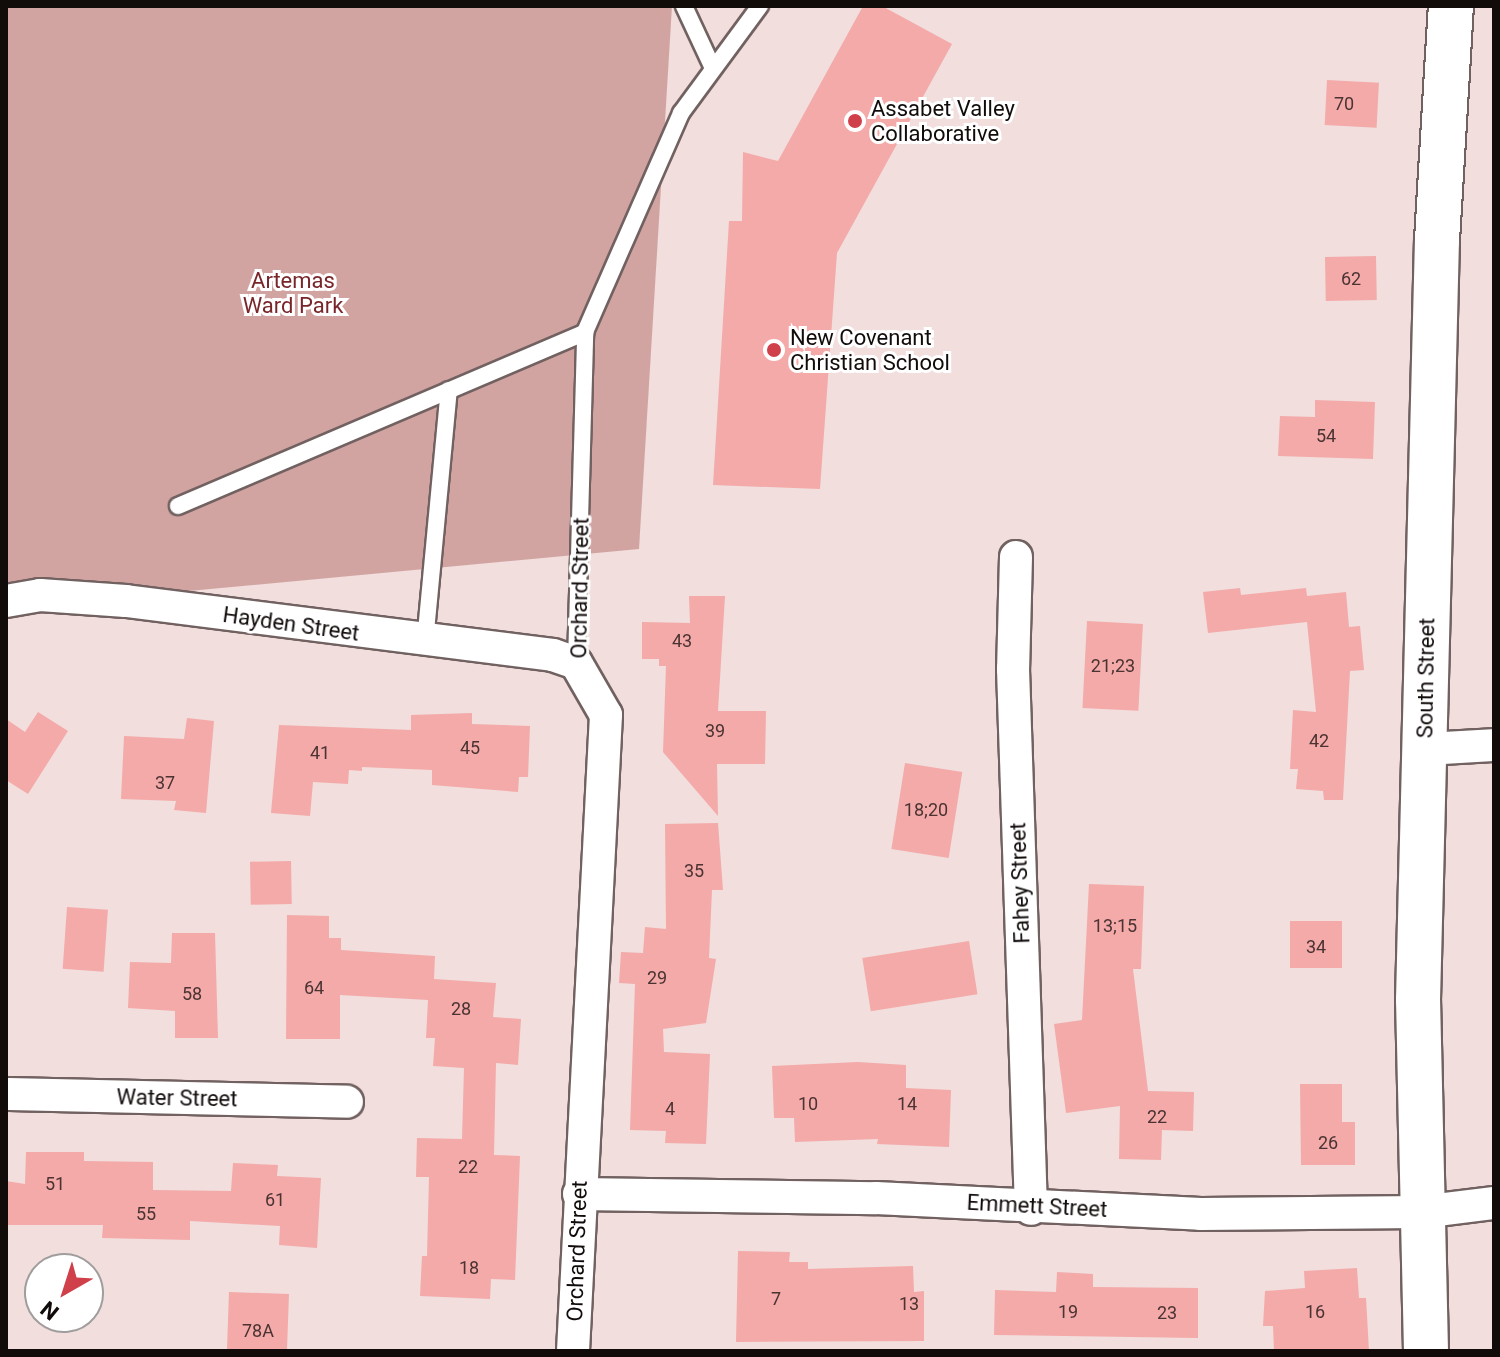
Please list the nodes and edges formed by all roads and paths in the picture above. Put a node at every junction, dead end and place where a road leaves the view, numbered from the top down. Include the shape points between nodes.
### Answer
1 (684, 6) edge
2 (760, 6) edge
3 (1451, 6) edge
4 (712, 66) junction
5 (585, 332) junction
6 (449, 390) junction
7 (178, 506) dead end
8 (1016, 557) dead end
9 (6, 601) edge
10 (425, 642) junction
11 (576, 663) junction
12 (1494, 745) edge
13 (1425, 749) junction
14 (6, 1094) edge
15 (347, 1102) dead end
16 (579, 1194) junction
17 (1494, 1203) edge
18 (1031, 1209) junction
19 (1421, 1212) junction
20 (573, 1351) edge
21 (1426, 1351) edge

1 - 4 lane
2 - 4 lane, Orchard Street
3 - 13 main road, South Street via 1437,240
4 - 5 lane, Orchard Street via 681,113
5 - 6 lane
5 - 11 lane, Orchard Street
6 - 7 lane
6 - 10 lane
8 - 18 street, Fahey Street via 1013,669
9 - 10 street, Hayden Street via 40,595 126,601
10 - 11 street, Hayden Street via 553,655
11 - 16 street, Orchard Street via 606,715
12 - 13 street
13 - 19 main road, South Street via 1418,1000
14 - 15 street, Water Street
16 - 18 street, Emmett Street via 876,1198
16 - 20 street, Orchard Street
17 - 19 street, Emmett Street
18 - 19 street, Emmett Street
19 - 21 main road, South Street

